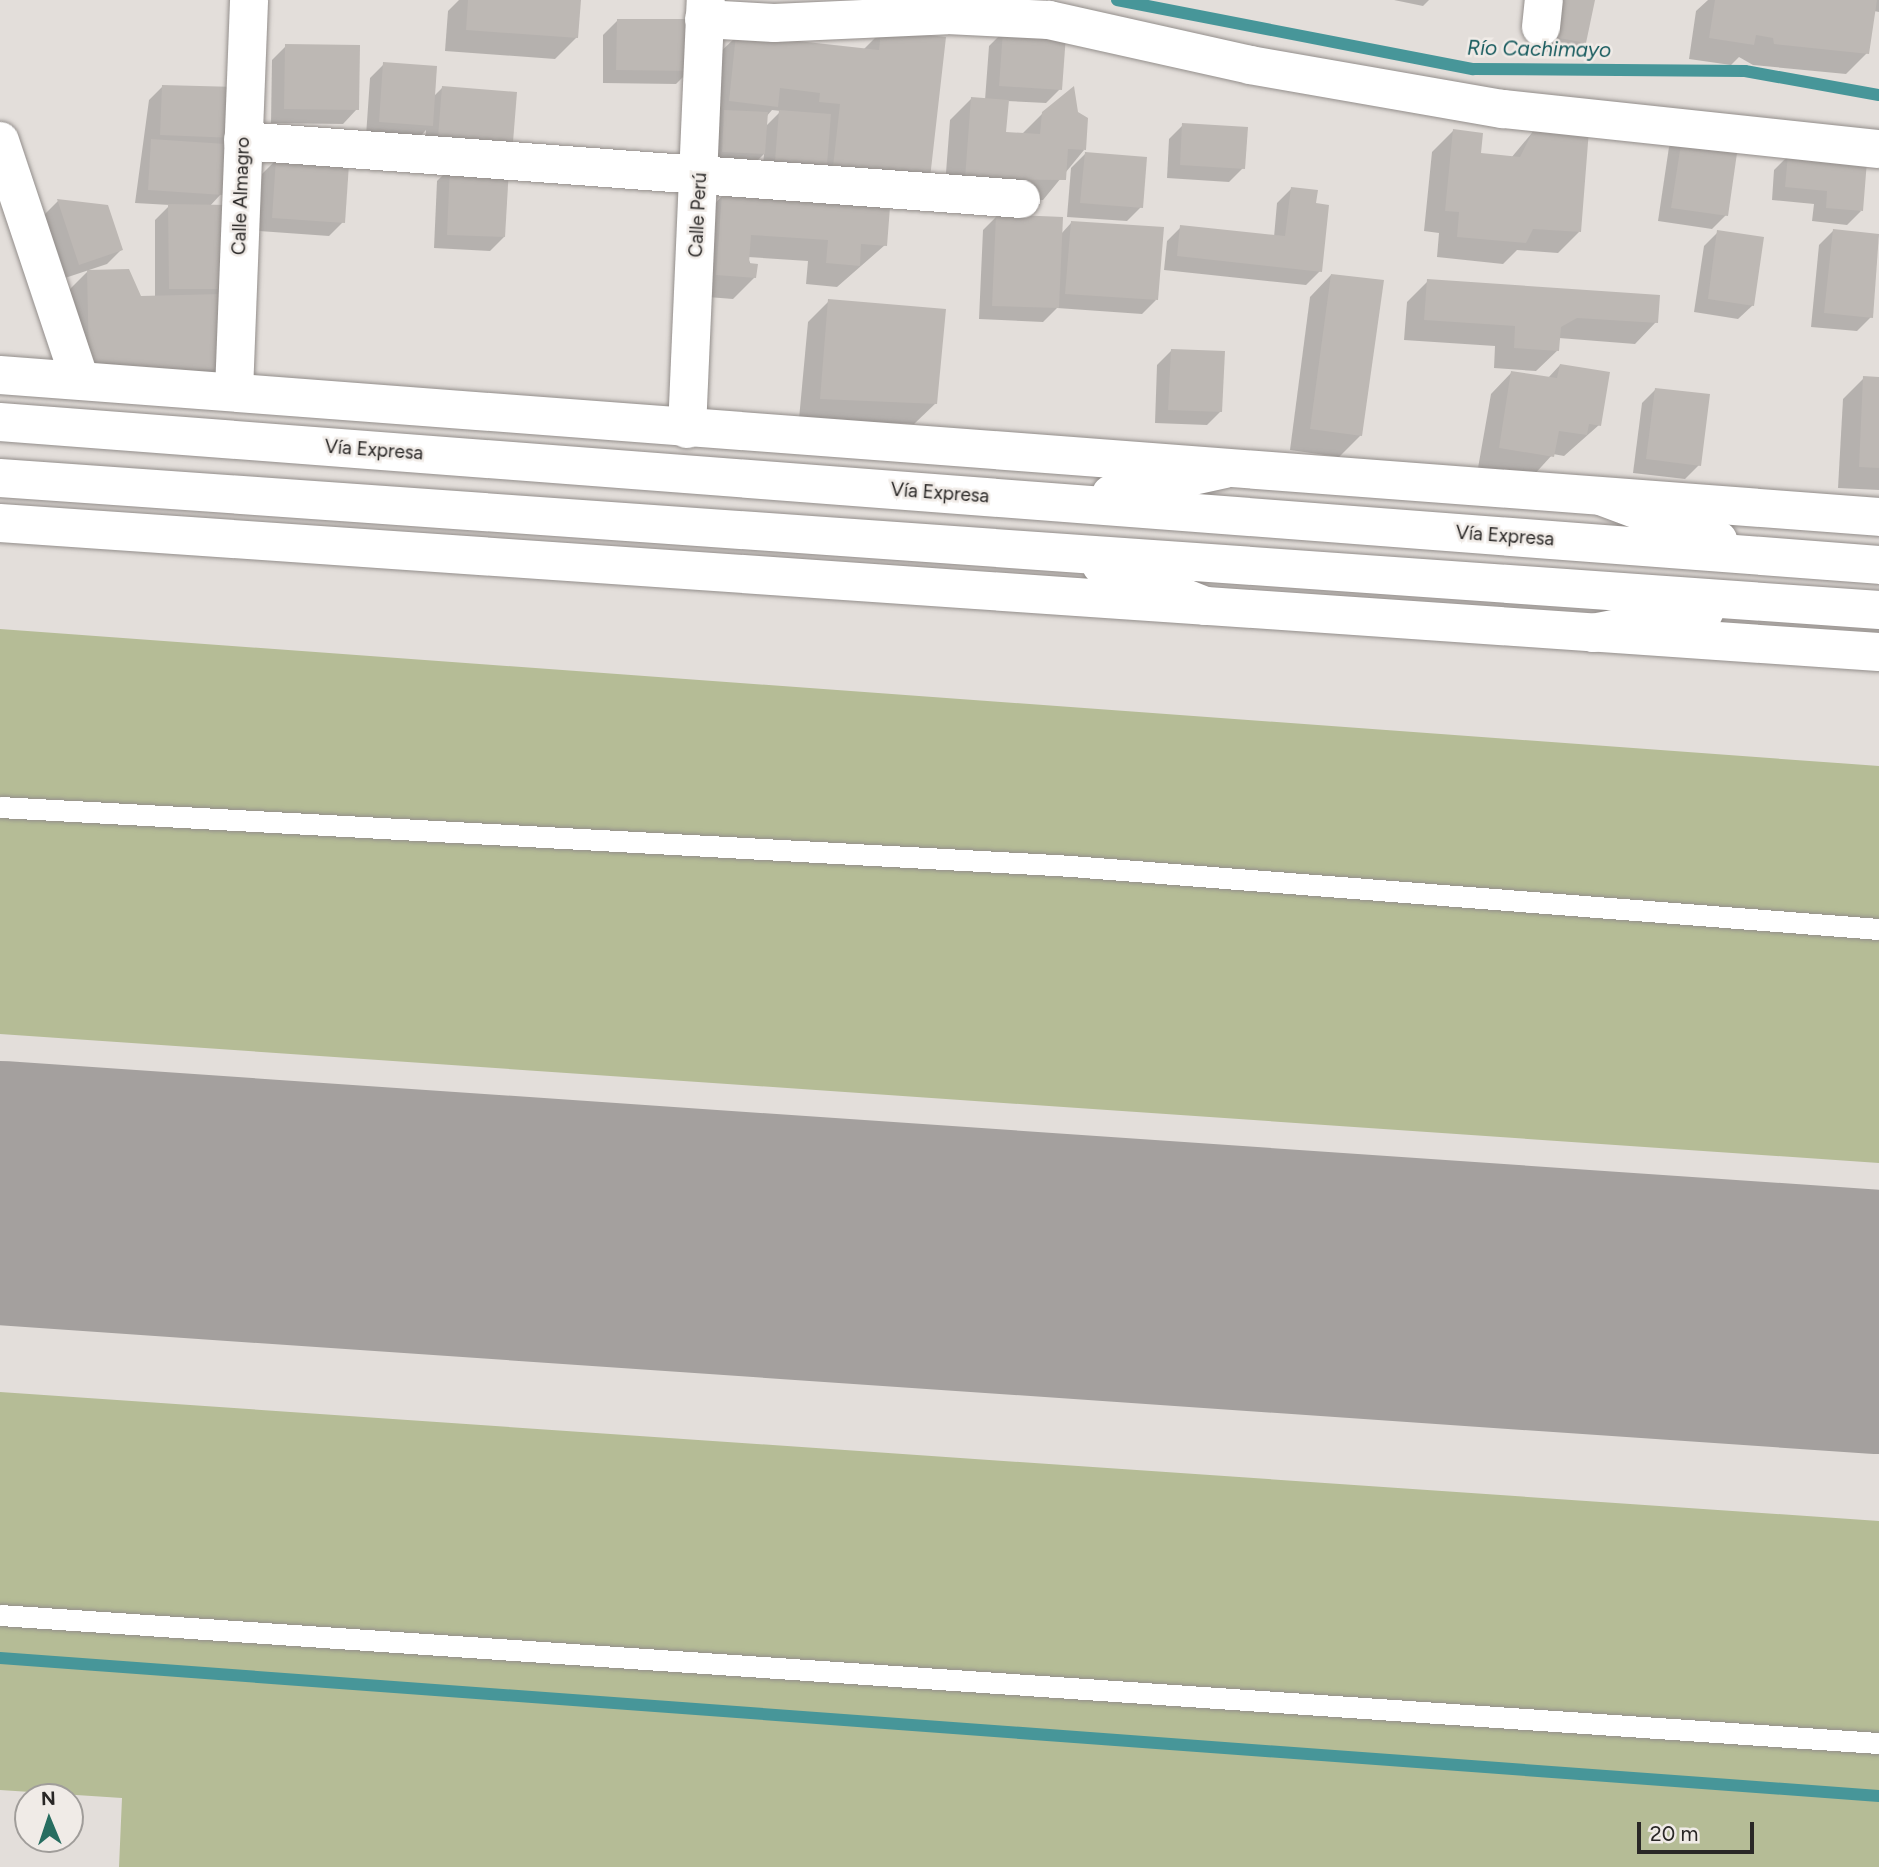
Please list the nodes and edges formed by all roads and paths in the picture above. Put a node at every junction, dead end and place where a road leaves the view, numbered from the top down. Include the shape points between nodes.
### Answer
1 (249, 0) edge
2 (705, 9) edge
3 (0, 141) edge
4 (243, 141) junction
5 (1879, 149) edge
6 (700, 174) junction
7 (1021, 199) dead end
8 (0, 375) edge
9 (80, 380) junction
10 (234, 392) junction
11 (0, 422) edge
12 (687, 429) junction
13 (1225, 469) junction
14 (0, 478) edge
15 (1603, 496) junction
16 (1070, 503) junction
17 (1879, 517) edge
18 (0, 523) edge
19 (1066, 551) junction
20 (1759, 556) junction
21 (1879, 565) edge
22 (1756, 601) junction
23 (1205, 606) junction
24 (1879, 610) edge
25 (1593, 632) junction
26 (1879, 652) edge
27 (0, 807) edge
28 (1879, 929) edge
29 (0, 1615) edge
30 (1879, 1743) edge

1 - 4 main road, Calle Almagro
2 - 5 main road via 774,23 947,15 1049,20 1250,65 1503,109
2 - 6 main road, Calle Perú
3 - 9 main road
4 - 6 main road
4 - 10 main road, Calle Almagro
6 - 7 main road
6 - 12 main road, Calle Perú
8 - 9 main road
9 - 10 main road
10 - 12 main road
11 - 16 main road, Vía Expresa
12 - 13 main road
13 - 15 main road
13 - 16 main road
14 - 19 main road
15 - 17 main road
15 - 20 main road
16 - 20 main road, Vía Expresa
18 - 23 main road
19 - 22 main road
19 - 23 main road
20 - 21 main road, Vía Expresa
22 - 24 main road
22 - 25 main road
23 - 25 main road
25 - 26 main road
27 - 28 lane via 1071,866
29 - 30 lane

